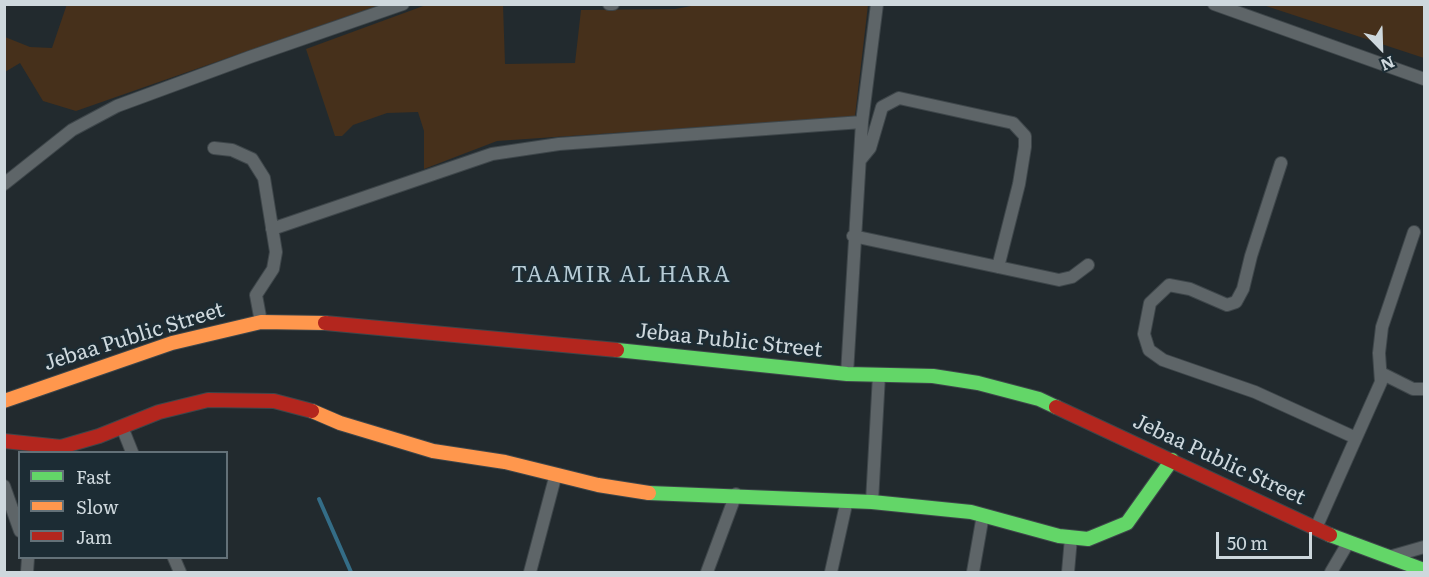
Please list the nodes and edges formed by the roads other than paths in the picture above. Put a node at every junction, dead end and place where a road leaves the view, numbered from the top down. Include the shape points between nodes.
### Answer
1 (403, 4) edge
2 (877, 4) edge
3 (1215, 4) edge
4 (1425, 79) edge
5 (862, 122) junction
6 (214, 148) dead end
7 (861, 159) junction
8 (1281, 163) dead end
9 (4, 184) edge
10 (272, 229) junction
11 (1414, 232) dead end
12 (853, 236) junction
13 (1088, 265) dead end
14 (998, 267) junction
15 (261, 322) junction
16 (1381, 373) junction
17 (847, 374) junction
18 (879, 375) junction
19 (1425, 389) edge
20 (4, 401) edge
21 (122, 427) junction
22 (1356, 438) junction
23 (4, 441) edge
24 (131, 451) edge
25 (1172, 460) junction
26 (556, 474) junction
27 (4, 486) edge
28 (736, 495) junction
29 (847, 500) junction
30 (872, 502) junction
31 (983, 515) junction
32 (18, 525) edge
33 (1316, 528) junction
34 (1071, 538) junction
35 (1348, 543) junction
36 (1425, 547) edge
37 (1389, 557) junction
38 (174, 559) edge
39 (1425, 570) edge
40 (180, 573) edge
41 (530, 573) edge
42 (707, 573) edge
43 (831, 573) edge
44 (973, 573) edge
45 (1068, 573) edge
46 (1331, 573) edge

1 - 9 street via 117,106 72,130
2 - 5 street
3 - 4 street
5 - 7 street
5 - 10 street via 560,144 492,154
6 - 10 street via 232,150 259,166
7 - 12 street
7 - 14 street via 870,148 882,107 899,98 1013,123 1024,136 1025,147
8 - 22 street via 1239,299 1227,305 1190,289 1169,285 1150,303 1145,318 1146,344 1163,360 1255,392
10 - 15 street via 276,252 273,269 256,295
11 - 16 street via 1382,327
12 - 14 street
12 - 17 street
13 - 14 street via 1066,280
15 - 17 main road, Jebaa Public Street via 306,321 455,334
15 - 20 main road, Jebaa Public Street via 172,342
16 - 19 street via 1413,389
16 - 22 street
17 - 18 main road, Jebaa Public Street
18 - 25 main road, Jebaa Public Street via 933,376 1039,399
18 - 30 street
21 - 23 main road via 61,447
21 - 24 street
21 - 26 main road via 159,412 208,400 274,401 433,452
22 - 33 street
25 - 33 main road, Jebaa Public Street
25 - 34 main road via 1127,523 1099,536
26 - 28 main road via 658,494
26 - 41 street
27 - 32 street
28 - 29 main road
28 - 42 street
29 - 30 main road
29 - 43 street
30 - 31 main road
31 - 34 main road
31 - 44 street
33 - 35 main road, Jebaa Public Street
34 - 45 street
35 - 37 main road, Jebaa Public Street
35 - 46 street
36 - 37 street
37 - 39 main road, Jebaa Public Street
38 - 40 street

